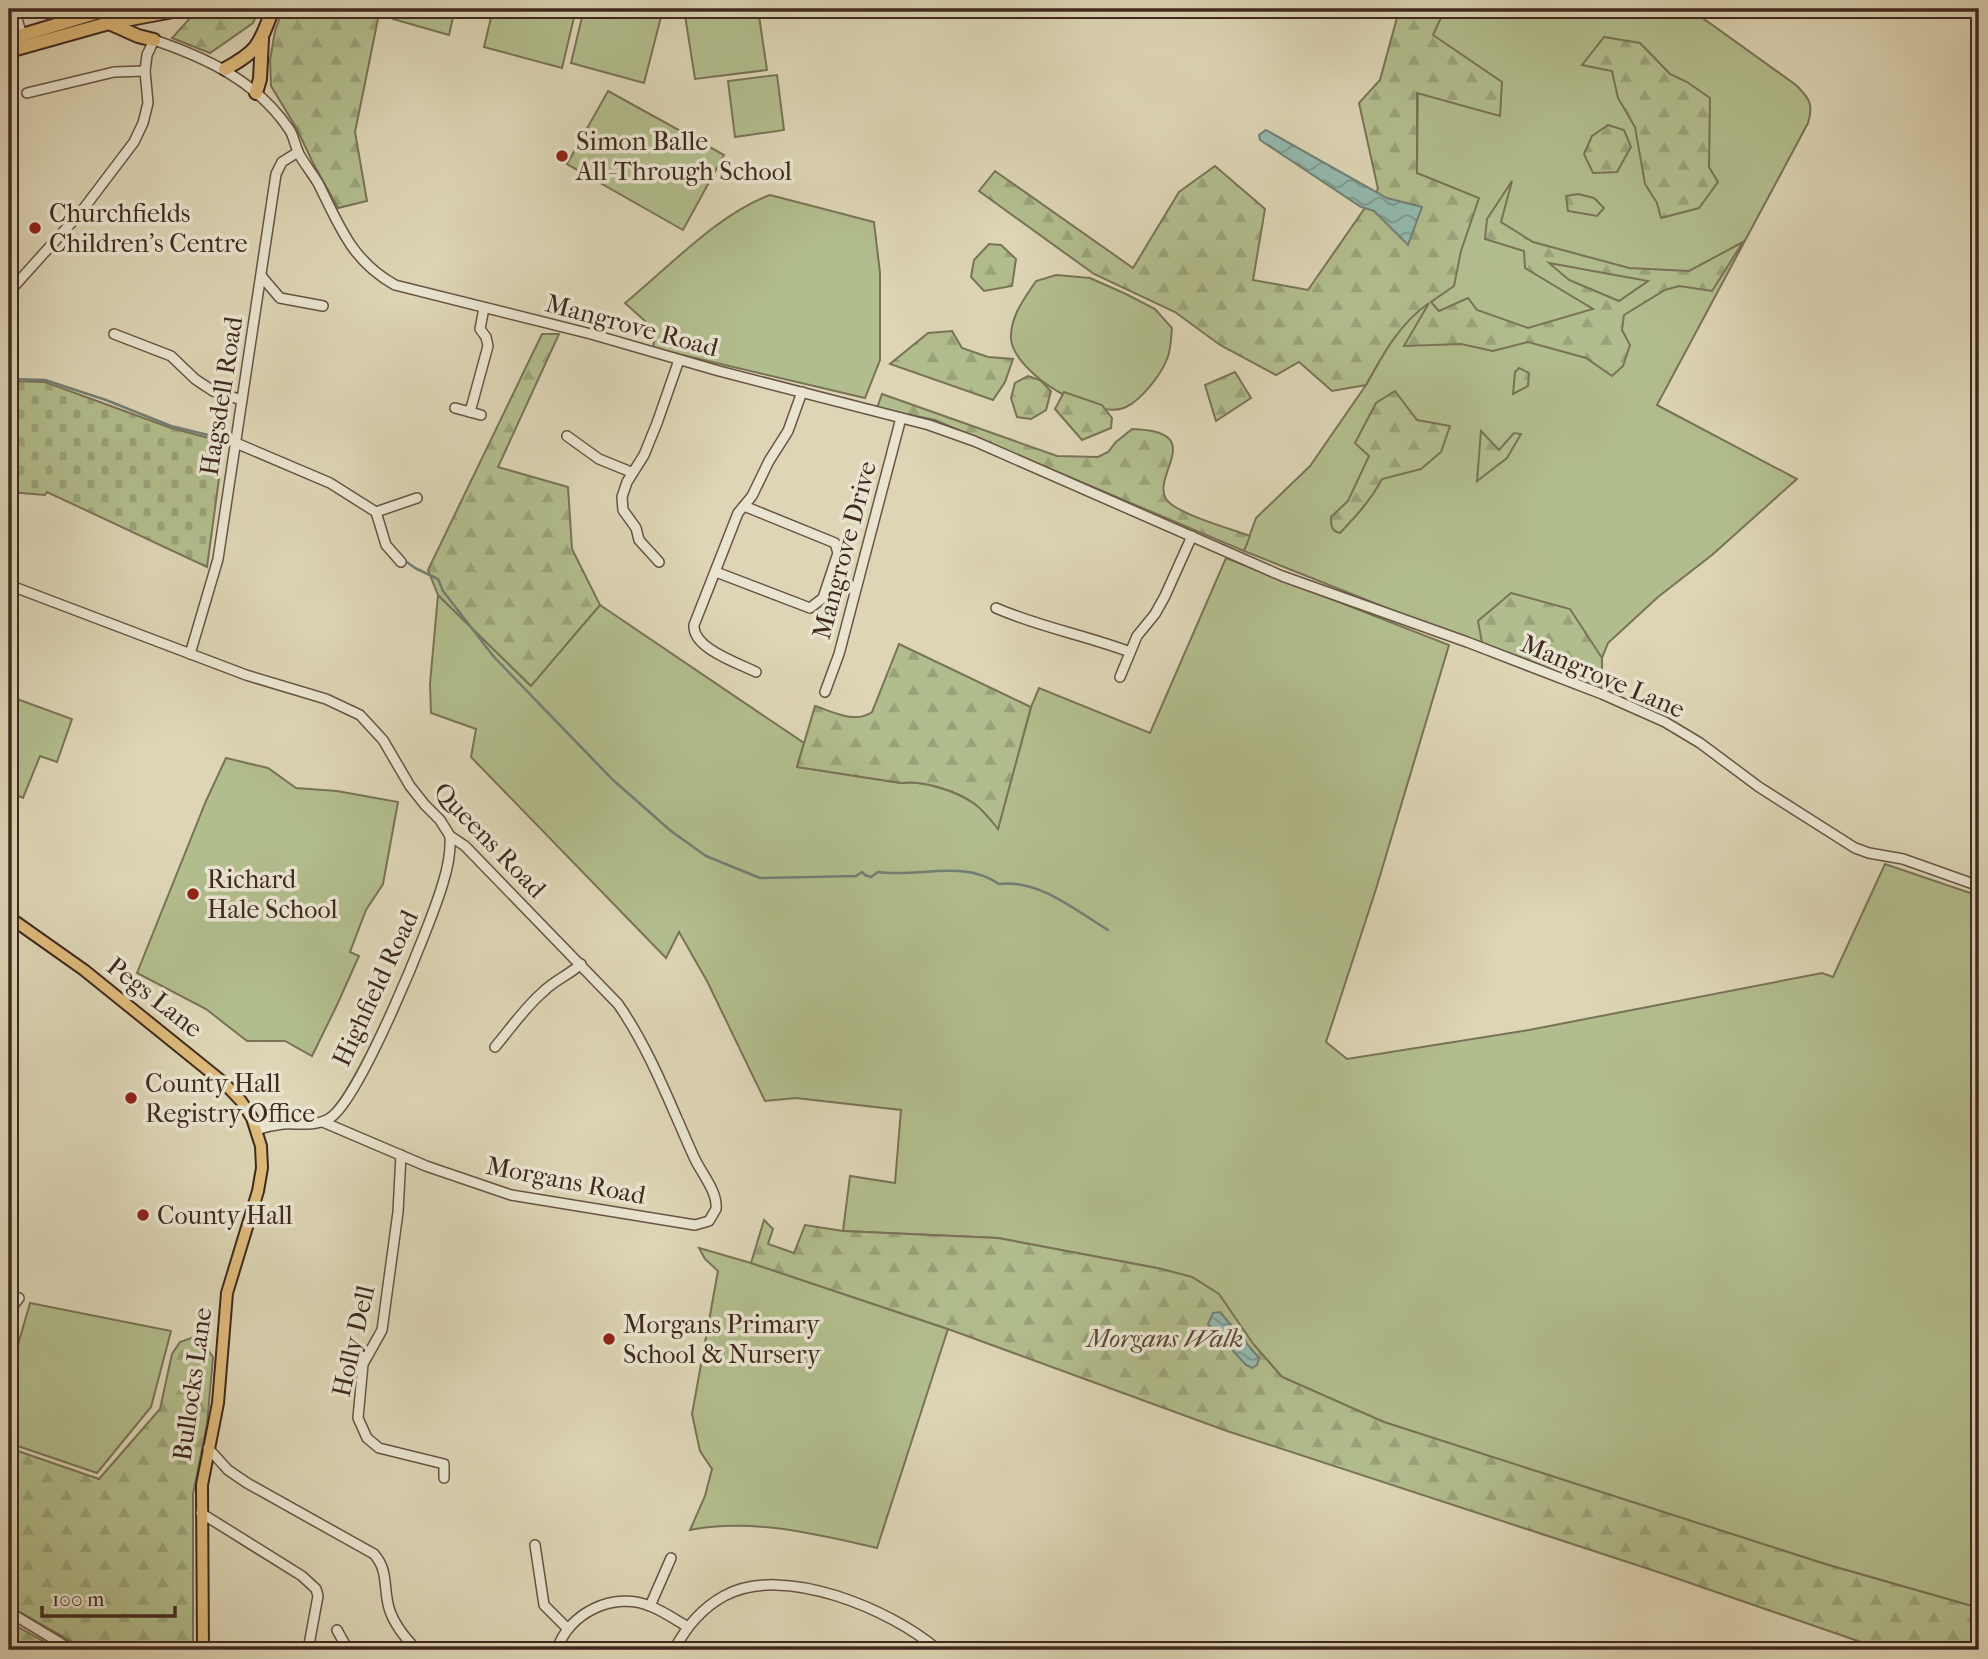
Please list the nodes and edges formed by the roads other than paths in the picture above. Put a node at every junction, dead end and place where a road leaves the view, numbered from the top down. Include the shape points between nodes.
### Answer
1 (9, 9) edge
2 (109, 9) edge
3 (184, 9) edge
4 (273, 9) edge
5 (82, 13) edge
6 (109, 23) junction
7 (15, 37) edge
8 (262, 39) junction
9 (153, 40) junction
10 (9, 51) edge
11 (225, 69) junction
12 (145, 71) junction
13 (27, 93) dead end
14 (256, 93) junction
15 (298, 152) junction
16 (262, 277) junction
17 (9, 292) edge
18 (323, 306) dead end
19 (484, 308) junction
20 (114, 334) dead end
21 (679, 360) junction
22 (802, 391) junction
23 (242, 400) junction
24 (455, 408) dead end
25 (470, 412) junction
26 (481, 415) dead end
27 (901, 418) junction
28 (566, 436) dead end
29 (236, 443) junction
30 (631, 472) junction
31 (417, 498) dead end
32 (744, 506) junction
33 (376, 512) junction
34 (1192, 536) junction
35 (401, 562) dead end
36 (659, 562) dead end
37 (716, 572) junction
38 (9, 585) edge
39 (996, 608) dead end
40 (1130, 652) junction
41 (190, 654) junction
42 (755, 672) dead end
43 (1120, 677) dead end
44 (825, 692) dead end
45 (450, 836) junction
46 (1979, 886) edge
47 (9, 917) edge
48 (581, 964) junction
49 (495, 1047) dead end
50 (323, 1122) junction
51 (256, 1130) junction
52 (401, 1155) junction
53 (717, 1205) joint
54 (19, 1298) dead end
55 (9, 1311) edge
56 (208, 1448) junction
57 (444, 1478) dead end
58 (201, 1513) junction
59 (535, 1545) dead end
60 (671, 1558) dead end
61 (650, 1606) junction
62 (9, 1612) edge
63 (688, 1627) junction
64 (568, 1629) junction
65 (337, 1630) dead end
66 (72, 1650) edge
67 (203, 1650) edge
68 (308, 1650) edge
69 (348, 1650) edge
70 (417, 1650) edge
71 (557, 1650) edge
72 (674, 1650) edge
73 (938, 1650) edge

1 - 7 street via 17,19
2 - 5 highway
3 - 6 highway
4 - 8 highway
5 - 7 highway
6 - 9 highway
6 - 10 highway
8 - 11 highway via 248,57
8 - 14 highway
9 - 11 street, Mangrove Road
9 - 12 street
11 - 14 street, Mangrove Road
12 - 13 street via 114,72
12 - 17 street via 148,103 134,142 81,212
14 - 15 street, Mangrove Road via 291,132
15 - 16 street, Hagsdell Road via 277,169
15 - 19 street, Mangrove Road via 349,243 369,267 395,285
16 - 18 street via 280,298
16 - 23 street, Hagsdell Road
19 - 21 street, Mangrove Road
19 - 25 street via 480,329 488,346
20 - 23 street via 171,356 213,391
21 - 22 street, Mangrove Road
21 - 30 street via 654,433
22 - 27 street, Mangrove Road
22 - 32 street via 788,431
23 - 29 street, Hagsdell Road
24 - 25 street
25 - 26 street
27 - 34 street, Mangrove Road via 1007,454
27 - 44 street, Mangrove Drive
28 - 30 street via 599,459
29 - 33 street via 330,482
29 - 41 street, Hagsdell Road via 218,559
30 - 36 street via 623,490 623,510 639,540
31 - 33 street
32 - 37 street
32 - 37 street via 835,543 838,553 823,598 810,608
33 - 35 street via 386,545
34 - 40 street via 1160,606
34 - 46 street, Mangrove Lane via 1282,576 1632,707 1700,743 1855,848 1903,859
37 - 42 street via 694,625 695,635 717,653
38 - 41 street, Queens Road
39 - 40 street
40 - 43 street
41 - 45 street, Queens Road via 326,699 360,715 383,740 410,786
45 - 48 street, Queens Road
45 - 50 street, Highfield Road via 443,883 404,984 358,1079 339,1109
47 - 51 main road, Pegs Lane via 202,1063 241,1101
48 - 49 street via 537,997
48 - 53 street, Queens Road via 618,1004 636,1032
50 - 51 street
50 - 52 street, Morgans Road
51 - 56 main road, Bullocks Lane via 262,1156 258,1191 227,1293 218,1403
52 - 53 street, Morgans Road via 489,1189 554,1204 695,1225 709,1221
52 - 57 street, Holly Dell via 382,1330 363,1364 358,1418 373,1444 444,1464
54 - 55 street
56 - 58 main road, Bullocks Lane
56 - 70 street via 247,1483 374,1553 386,1577 393,1618
58 - 67 main road, Bullocks Lane
58 - 68 street via 316,1589
59 - 64 street via 544,1605
60 - 61 street
61 - 63 street
61 - 64 street via 625,1601 601,1606 583,1614
62 - 66 street
63 - 72 street
63 - 73 street via 730,1593 754,1586 787,1586 864,1606
64 - 71 street
65 - 69 street

